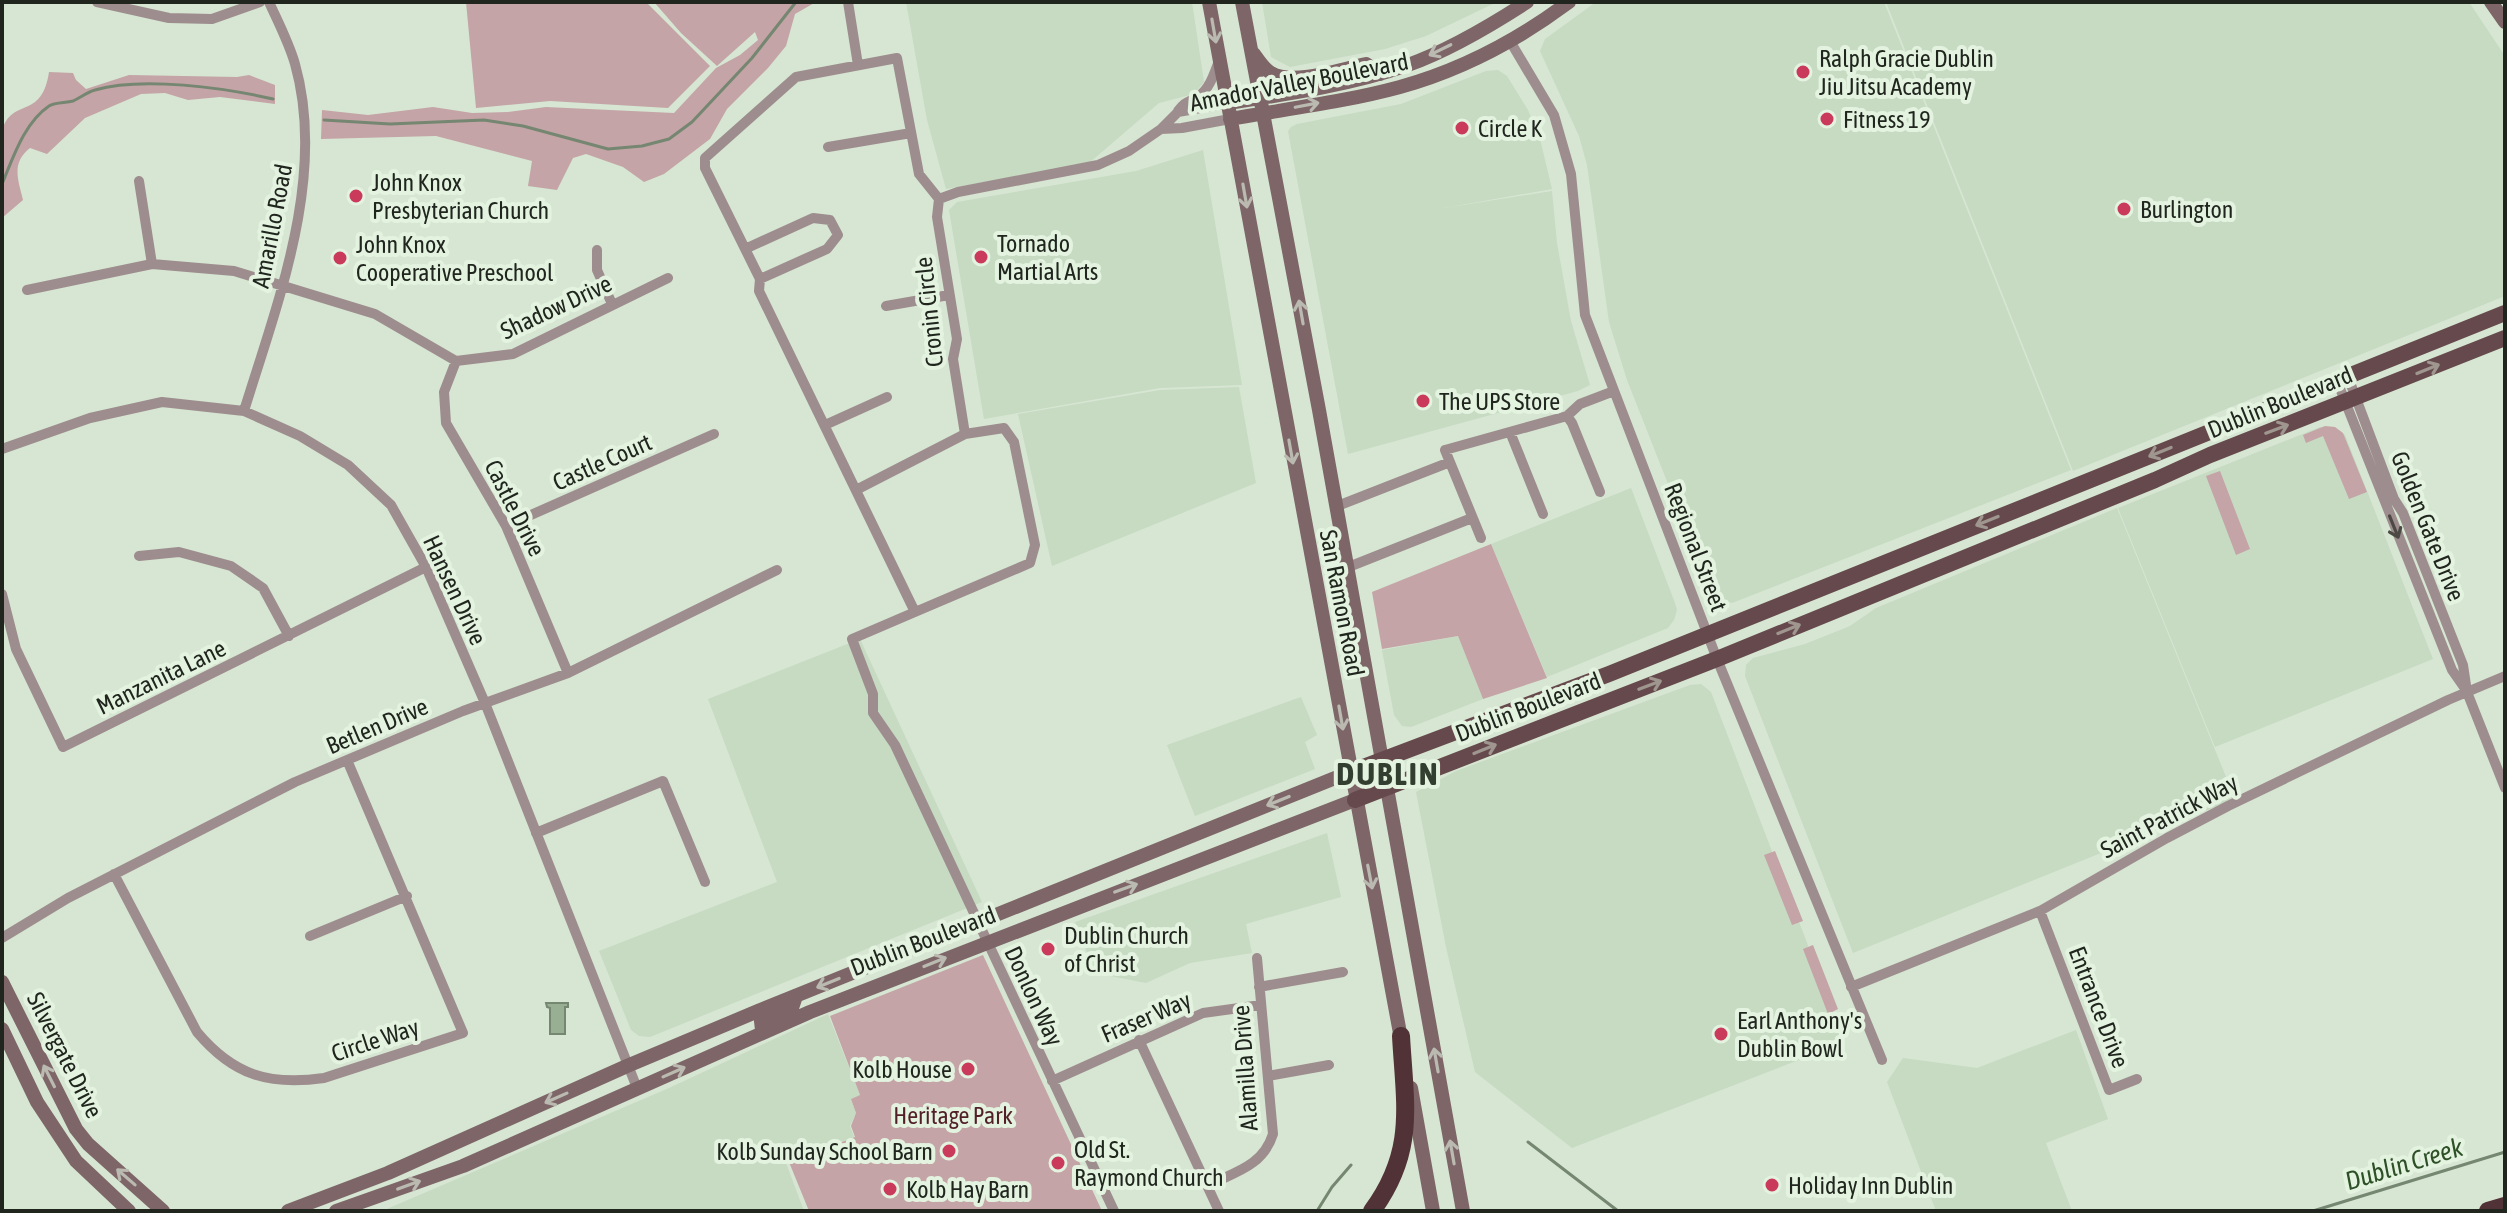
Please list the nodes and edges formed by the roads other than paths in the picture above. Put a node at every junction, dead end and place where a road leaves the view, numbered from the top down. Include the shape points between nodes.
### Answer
1 (97, 2) edge
2 (260, 2) edge
3 (269, 2) edge
4 (848, 2) edge
5 (1209, 2) edge
6 (1242, 2) edge
7 (1527, 2) edge
8 (1569, 2) edge
9 (2491, 2) edge
10 (2505, 22) edge
11 (1510, 41) junction
12 (1252, 53) junction
13 (1220, 59) junction
14 (858, 65) junction
15 (1380, 74) junction
16 (1228, 103) junction
17 (1261, 106) junction
18 (1178, 112) junction
19 (1230, 119) junction
20 (1161, 129) junction
21 (911, 133) junction
22 (828, 147) dead end
23 (139, 181) dead end
24 (939, 199) junction
25 (745, 249) junction
26 (597, 250) dead end
27 (152, 264) junction
28 (668, 278) dead end
29 (760, 279) junction
30 (283, 286) junction
31 (27, 290) dead end
32 (949, 295) junction
33 (612, 304) junction
34 (886, 306) dead end
35 (2505, 313) edge
36 (2505, 338) edge
37 (456, 361) junction
38 (2342, 379) junction
39 (1614, 391) junction
40 (887, 397) dead end
41 (2350, 400) junction
42 (244, 411) junction
43 (1567, 416) junction
44 (825, 425) junction
45 (1510, 432) junction
46 (714, 434) dead end
47 (965, 434) junction
48 (2, 449) edge
49 (1450, 462) junction
50 (2089, 480) junction
51 (856, 490) junction
52 (1600, 492) dead end
53 (2060, 492) junction
54 (1335, 507) junction
55 (2074, 512) junction
56 (1543, 514) dead end
57 (1472, 518) junction
58 (506, 526) junction
59 (2040, 526) junction
60 (1481, 538) dead end
61 (139, 556) dead end
62 (426, 567) junction
63 (1346, 568) junction
64 (777, 570) dead end
65 (2, 594) edge
66 (915, 612) junction
67 (1708, 634) junction
68 (289, 636) junction
69 (1717, 659) junction
70 (568, 673) junction
71 (2505, 676) edge
72 (2467, 692) junction
73 (485, 703) junction
74 (347, 760) junction
75 (1382, 760) junction
76 (1350, 772) junction
77 (1387, 788) junction
78 (2505, 788) edge
79 (1355, 800) junction
80 (536, 833) junction
81 (114, 874) junction
82 (705, 882) dead end
83 (407, 896) junction
84 (2040, 911) junction
85 (978, 923) junction
86 (310, 936) dead end
87 (2, 938) edge
88 (987, 942) junction
89 (1257, 958) dead end
90 (1343, 972) dead end
91 (2, 982) edge
92 (1259, 987) junction
93 (1851, 987) junction
94 (796, 996) junction
95 (1261, 1005) junction
96 (2, 1029) edge
97 (762, 1032) junction
98 (1401, 1036) junction
99 (1139, 1040) junction
100 (1882, 1060) dead end
101 (1329, 1065) dead end
102 (627, 1066) junction
103 (1268, 1076) junction
104 (2137, 1079) dead end
105 (1052, 1081) junction
106 (637, 1088) junction
107 (1207, 1186) junction
108 (2505, 1206) edge
109 (129, 1211) edge
110 (163, 1211) edge
111 (288, 1211) edge
112 (336, 1211) edge
113 (1114, 1211) edge
114 (1219, 1211) edge
115 (1372, 1211) edge
116 (1433, 1211) edge
117 (1463, 1211) edge
118 (2488, 1211) edge

1 - 2 street via 169,18 212,19
3 - 30 street, Amarillo Road via 295,63 304,110 303,189
4 - 14 street
5 -> 13 street, San Ramon Road
6 - 12 street, San Ramon Road
7 -> 15 street, Amador Valley Boulevard via 1436,53
8 - 11 street, Amador Valley Boulevard
9 - 10 street
17 -> 11 street, Amador Valley Boulevard via 1399,87
11 - 39 street, Regional Street via 1554,115 1571,174 1585,315
12 - 15 street via 1266,70 1281,77 1366,64
12 - 17 street, San Ramon Road
13 - 16 street, San Ramon Road
13 - 18 street, Amador Valley Boulevard via 1204,91
14 - 21 street via 897,58
14 - 25 street via 796,77 705,158 705,168
15 - 17 street, Amador Valley Boulevard
16 - 17 street, Amador Valley Boulevard
16 - 18 street, Amador Valley Boulevard
16 - 19 street, San Ramon Road
17 - 19 street, Amador Valley Boulevard
54 -> 17 street, San Ramon Road
18 - 20 street, Amador Valley Boulevard
19 - 20 street, Amador Valley Boulevard
19 -> 76 street, San Ramon Road
20 - 24 street, Amador Valley Boulevard via 1098,165
21 - 22 street
21 - 24 street via 919,174
23 - 27 street
24 - 32 street, Cronin Circle
25 - 29 street
25 - 29 street via 813,218 830,220 838,235 827,249
26 - 33 street via 597,270
27 - 30 street via 234,271
27 - 31 street
28 - 33 street, Shadow Drive
29 - 44 street via 759,291
30 - 37 street via 375,314
30 - 42 street, Amarillo Road
32 - 34 street
32 - 47 street, Cronin Circle
33 - 37 street, Shadow Drive via 513,354
35 - 38 main road, Dublin Boulevard
41 -> 36 main road, Dublin Boulevard
37 - 58 street, Castle Drive via 444,392 446,423
38 - 41 street, Golden Gate Drive
38 -> 50 main road, Dublin Boulevard
39 - 43 street via 1580,404
39 - 67 street, Regional Street
40 - 44 street
55 -> 41 main road, Dublin Boulevard
41 - 72 street, Golden Gate Drive via 2463,665
42 - 48 street, Hansen Drive via 162,402 90,418
42 - 62 street, Hansen Drive via 348,465 391,505
43 - 45 street
43 - 52 street
44 - 51 street
45 - 49 street via 1445,450
45 - 56 street
46 - 58 street, Castle Court
47 - 51 street
47 - 66 street via 1004,428 1014,442 1035,545 1030,563
49 - 54 street
49 - 57 street
50 - 53 main road, Dublin Boulevard
50 - 55 main road via 2070,500
51 - 66 street
53 - 59 main road
53 -> 67 main road, Dublin Boulevard
54 - 63 street, San Ramon Road
55 - 59 main road, Dublin Boulevard
57 - 60 street
57 - 63 street
58 - 70 street, Castle Drive
69 -> 59 main road, Dublin Boulevard
61 - 68 street via 179,552 231,566 263,588
62 - 68 street, Manzanita Lane
62 - 73 street, Hansen Drive
63 - 75 street, San Ramon Road
64 - 70 street, Betlen Drive
65 - 68 street, Manzanita Lane via 16,649 63,747
66 - 85 street, Donlon Way via 852,639 873,694 873,713 895,745
67 - 69 street, Regional Street
67 - 75 main road, Dublin Boulevard
77 -> 69 main road, Dublin Boulevard
69 - 93 street, Regional Street
70 - 73 street, Betlen Drive
71 - 72 street, Saint Patrick Way
72 - 78 street, Golden Gate Drive
72 - 84 street, Saint Patrick Way via 2239,800
73 - 74 street, Betlen Drive
73 - 80 street, Hansen Drive
74 - 81 street, Betlen Drive
74 - 83 street, Circle Way
75 - 76 main road, Dublin Boulevard
75 - 77 street, San Ramon Road
76 - 79 street, San Ramon Road
76 -> 85 street, Dublin Boulevard
77 - 79 main road, Dublin Boulevard
117 -> 77 street, San Ramon Road
88 -> 79 street, Dublin Boulevard
79 -> 98 street, San Ramon Road
80 - 82 street via 663,781
80 - 102 street, Hansen Drive
81 - 83 street, Circle Way via 197,1032 233,1066 282,1081 324,1078 463,1033
81 - 87 street, Betlen Drive
83 - 86 street
84 - 93 street, Saint Patrick Way
84 - 104 street, Entrance Drive via 2109,1090
85 - 88 street, Donlon Way
85 -> 94 street, Dublin Boulevard
97 -> 88 street, Dublin Boulevard
88 - 105 street, Donlon Way
89 - 92 street, Alamilla Drive
90 - 92 street
110 -> 91 street, Silvergate Drive via 76,1129
92 - 95 street, Alamilla Drive
93 - 100 street, Regional Street
94 - 97 street, Dublin Boulevard via 792,1008 761,1021
94 - 102 street, Dublin Boulevard
95 - 99 street, Fraser Way via 1203,1013
95 - 103 street, Alamilla Drive
96 - 109 street, Silvergate Drive via 37,1102 76,1161
106 -> 97 street, Dublin Boulevard
98 - 115 highway via 1403,1145 1399,1164
98 - 116 street, San Ramon Road
99 - 105 street, Fraser Way
99 - 107 street
101 - 103 street
102 - 106 street, Hansen Drive
102 -> 111 street, Dublin Boulevard via 388,1173
103 - 107 street, Alamilla Drive via 1273,1134 1268,1151
105 - 113 street, Donlon Way
112 -> 106 street, Dublin Boulevard via 463,1166
107 - 114 street
108 - 118 highway

